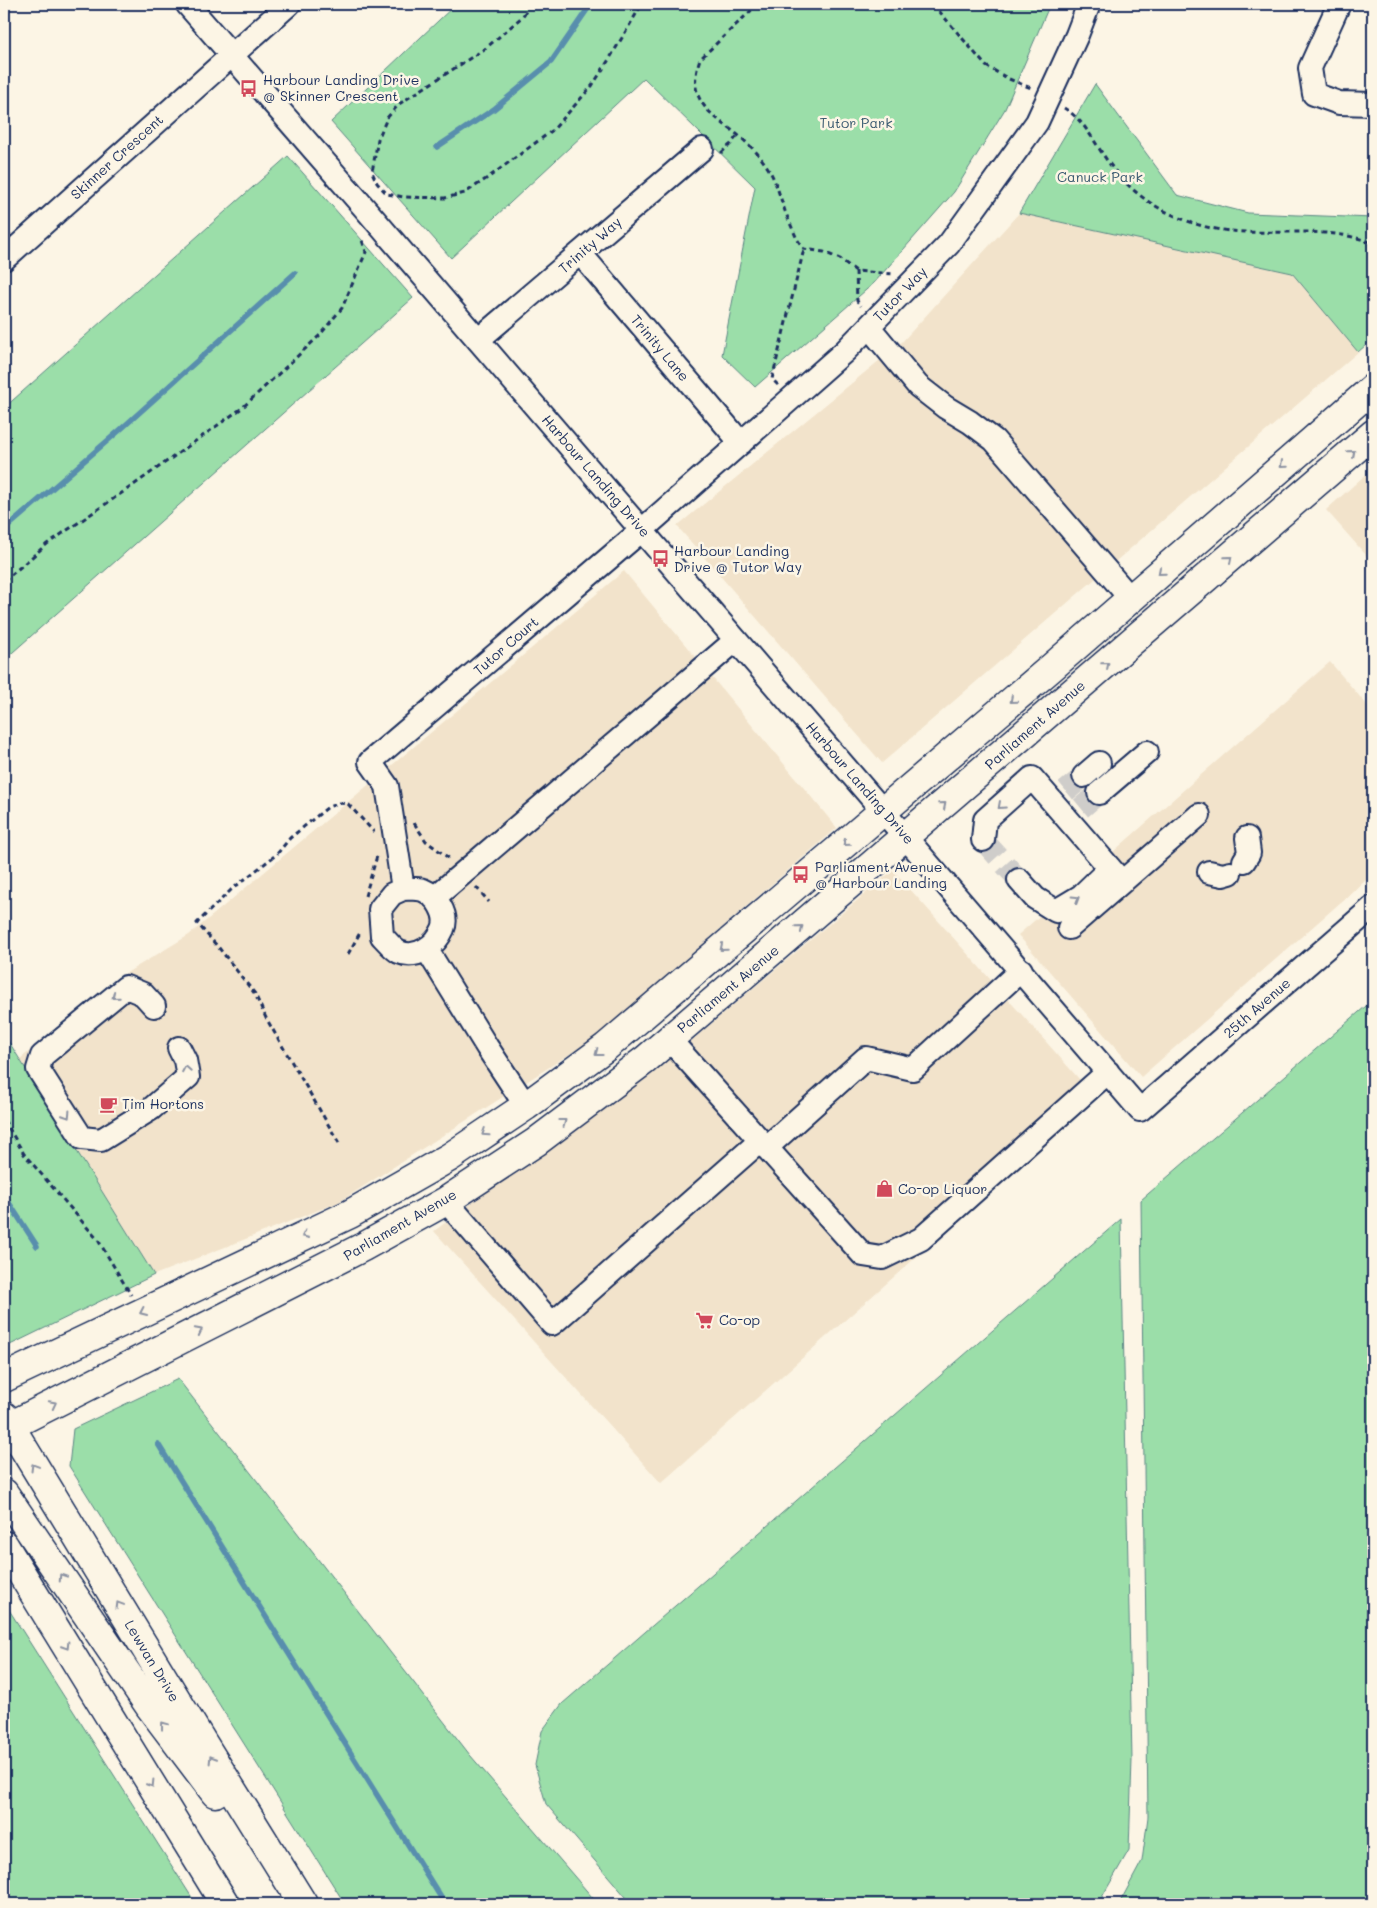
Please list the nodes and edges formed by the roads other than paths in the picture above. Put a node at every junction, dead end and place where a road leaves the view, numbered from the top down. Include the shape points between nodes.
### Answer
1 (187, 4) edge
2 (289, 4) edge
3 (1089, 4) edge
4 (1339, 4) edge
5 (231, 56) junction
6 (1373, 104) edge
7 (702, 149) dead end
8 (580, 253) junction
9 (4, 259) edge
10 (872, 323) junction
11 (478, 340) junction
12 (1373, 388) edge
13 (1373, 434) edge
14 (740, 443) junction
15 (642, 530) junction
16 (1130, 598) junction
17 (736, 640) junction
18 (1148, 752) dead end
19 (1099, 793) tunnel mouth
20 (884, 811) junction
21 (1199, 815) dead end
22 (906, 837) junction
23 (1247, 838) dead end
24 (983, 840) dead end
25 (1227, 869) dead end
26 (1116, 875) junction
27 (1019, 880) tunnel mouth
28 (403, 889) junction
29 (434, 898) junction
30 (1373, 907) edge
31 (1069, 928) dead end
32 (427, 950) junction
33 (1021, 970) junction
34 (154, 1006) dead end
35 (669, 1039) junction
36 (179, 1048) dead end
37 (1108, 1072) junction
38 (526, 1106) junction
39 (1140, 1110) joint
40 (763, 1144) junction
41 (446, 1200) junction
42 (4, 1378) edge
43 (5, 1424) edge
44 (4, 1493) edge
45 (4, 1544) edge
46 (225, 1904) edge
47 (298, 1904) edge
48 (303, 1904) edge

1 - 5 street, Harbour Landing Drive
2 - 5 street, Skinner Crescent
3 - 10 street, Tutor Way via 1037,122 949,244
4 - 6 street via 1310,68 1314,94 1339,102
5 - 9 street, Skinner Crescent
5 - 11 street, Harbour Landing Drive
7 - 8 street, Trinity Way
8 - 11 street, Trinity Way
8 - 14 street, Trinity Lane
10 - 14 street, Tutor Way via 845,351
10 - 16 street via 918,386 994,440
11 - 15 street, Harbour Landing Drive
12 -> 16 main road
22 -> 13 main road, Parliament Avenue
14 - 15 street, Tutor Way
15 - 17 street, Harbour Landing Drive
15 - 28 street, Tutor Court via 370,762 387,786
16 -> 20 main road
17 - 20 street, Harbour Landing Drive
17 - 29 street
18 - 19 street
20 - 22 street, Harbour Landing Drive
20 -> 38 main road via 606,1047
21 - 26 street
22 - 33 street, Harbour Landing Drive
35 -> 22 main road, Parliament Avenue
23 - 25 street via 1249,853
26 -> 24 street via 1074,814 1059,797 1032,778 984,820
27 -> 26 street via 1035,898 1056,911
26 - 31 street
28 - 29 street via 422,890
28 - 32 street via 392,894 380,910 382,936 399,952 416,954
29 - 32 street via 443,912 444,928
30 - 39 street, 25th Avenue
32 - 38 street
33 - 37 street, Harbour Landing Drive
33 - 40 street via 913,1069 866,1058
34 -> 36 street via 143,994 126,986 42,1056 38,1070 82,1138 101,1140 151,1109 188,1077
35 - 40 street
41 -> 35 main road, Parliament Avenue via 536,1142
37 - 39 street, Harbour Landing Drive
37 - 40 street via 921,1239 882,1258 863,1255
38 -> 42 main road via 450,1157 350,1214
40 - 41 street via 552,1324
43 -> 41 main road, Parliament Avenue via 363,1248
48 -> 43 main road, Lewvan Drive
47 -> 44 main road via 150,1707
45 -> 46 main road

